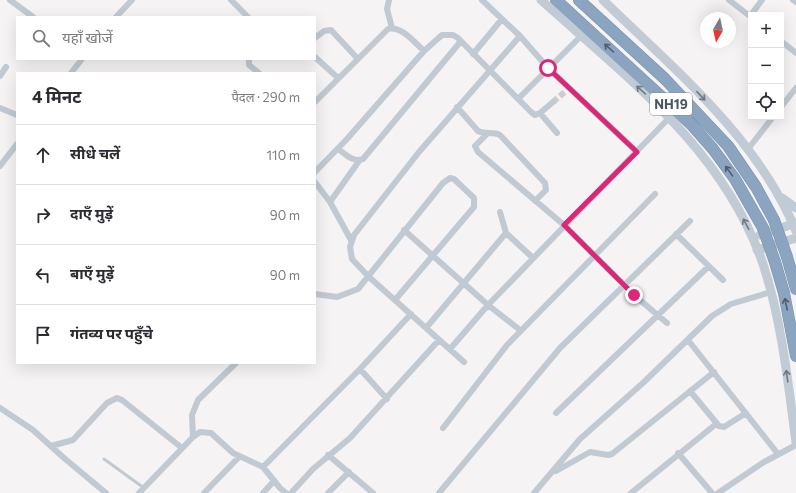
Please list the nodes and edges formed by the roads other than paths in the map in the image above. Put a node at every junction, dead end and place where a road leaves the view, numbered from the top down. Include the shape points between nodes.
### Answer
1 (10, 0) edge
2 (132, 0) edge
3 (231, 0) edge
4 (389, 0) edge
5 (482, 0) edge
6 (541, 0) edge
7 (556, 0) edge
8 (579, 0) edge
9 (603, 0) edge
10 (729, 0) edge
11 (762, 0) edge
12 (793, 0) edge
13 (796, 2) edge
14 (754, 12) edge
15 (748, 14) edge
16 (32, 16) edge
17 (117, 16) edge
18 (247, 16) edge
19 (502, 19) junction
20 (392, 28) junction
21 (520, 36) junction
22 (580, 36) junction
23 (316, 37) edge
24 (461, 41) junction
25 (784, 43) edge
26 (424, 51) junction
27 (796, 53) edge
28 (473, 54) junction
29 (316, 58) edge
30 (358, 59) junction
31 (81, 60) edge
32 (248, 60) edge
33 (6, 67) dead end
34 (548, 68) junction
35 (489, 71) junction
36 (72, 72) edge
37 (258, 72) edge
38 (0, 76) edge
39 (338, 78) junction
40 (796, 88) edge
41 (518, 99) junction
42 (316, 101) edge
43 (553, 102) tunnel mouth
44 (784, 103) edge
45 (457, 107) junction
46 (0, 108) edge
47 (540, 113) junction
48 (16, 115) edge
49 (669, 118) junction
50 (771, 120) edge
51 (556, 133) dead end
52 (487, 134) junction
53 (16, 145) edge
54 (338, 149) junction
55 (748, 149) junction
56 (637, 152) junction
57 (359, 161) junction
58 (0, 166) edge
59 (316, 171) edge
60 (316, 183) edge
61 (655, 194) dead end
62 (779, 196) junction
63 (535, 201) junction
64 (330, 202) junction
65 (796, 208) edge
66 (500, 212) dead end
67 (690, 221) dead end
68 (564, 225) junction
69 (795, 225) edge
70 (404, 230) junction
71 (506, 233) junction
72 (676, 234) junction
73 (753, 238) junction
74 (796, 238) edge
75 (351, 240) junction
76 (757, 250) junction
77 (595, 255) junction
78 (434, 256) junction
79 (534, 258) junction
80 (708, 266) junction
81 (369, 277) junction
82 (723, 280) dead end
83 (464, 282) junction
84 (624, 284) junction
85 (796, 289) edge
86 (771, 292) junction
87 (316, 294) edge
88 (395, 300) junction
89 (488, 305) junction
90 (411, 314) junction
91 (658, 314) junction
92 (667, 322) dead end
93 (426, 328) junction
94 (520, 330) junction
95 (440, 340) junction
96 (688, 340) junction
97 (450, 349) junction
98 (796, 356) edge
99 (464, 362) dead end
100 (235, 364) edge
101 (360, 369) junction
102 (714, 372) junction
103 (690, 391) junction
104 (387, 399) junction
105 (0, 408) edge
106 (556, 413) dead end
107 (746, 413) junction
108 (716, 424) junction
109 (443, 428) dead end
110 (193, 437) junction
111 (796, 444) edge
112 (50, 446) junction
113 (182, 448) junction
114 (678, 453) junction
115 (778, 454) junction
116 (328, 455) junction
117 (240, 456) junction
118 (104, 460) dead end
119 (263, 467) junction
120 (349, 472) junction
121 (552, 474) junction
122 (274, 481) junction
123 (144, 488) junction
124 (106, 493) edge
125 (139, 493) edge
126 (149, 493) edge
127 (204, 493) edge
128 (263, 493) edge
129 (286, 493) edge
130 (292, 493) edge
131 (328, 493) edge
132 (373, 493) edge
133 (439, 493) edge
134 (534, 493) edge
135 (631, 493) edge
136 (712, 493) edge
137 (718, 493) edge

1 - 16 street
2 - 17 street
3 - 18 street
4 - 20 street via 387,9
5 - 19 street
6 - 22 street
98 -> 7 highway, NH19, bridge via 784,293 775,262 763,228 735,179 691,124
8 - 85 highway, NH19, bridge via 665,79 728,146 756,187 774,220
9 -> 55 street via 688,84
10 - 15 street
11 - 14 street
12 - 13 street
19 - 21 street
19 - 28 street
20 - 26 street
20 - 30 street via 383,33
21 - 34 street
21 - 35 street
22 - 34 street
49 -> 22 street via 656,103
23 - 30 street via 324,31 331,30
24 - 26 street via 453,35 442,35
24 - 28 street
24 - 57 street
25 - 27 street
26 - 54 street
28 - 35 street
29 - 39 street
30 - 39 street
31 - 36 street
32 - 37 street via 249,65
33 - 38 street
34 - 41 street
34 - 56 street
35 - 41 street
35 - 45 street
39 - 42 street
40 - 44 street
41 - 47 street via 535,115
43 - 47 street
45 - 52 street via 478,131
45 - 75 street
46 - 48 street
47 - 51 street
49 - 56 street
73 -> 49 street via 726,186 699,150
50 - 55 street
52 - 63 street via 475,150
52 - 63 street via 500,135 545,183 546,190
53 - 58 street
54 - 57 street via 353,160
54 - 59 street
55 - 62 street
56 - 68 street
57 - 64 street
60 - 64 street
61 - 77 street
62 - 65 street
62 - 69 street
63 - 68 street
64 - 75 street
66 - 71 street
67 - 72 street
68 - 77 street
68 - 79 street
69 - 73 street
70 - 78 street
70 - 78 street via 446,179 454,179 472,194 476,203 474,207
70 - 81 street
71 - 79 street
71 - 83 street
72 - 80 street
72 - 84 street
73 - 76 street
74 - 76 street
75 - 81 street via 352,259
76 - 86 street
77 - 84 street
77 - 94 street
78 - 83 street
78 - 88 street
79 - 89 street
80 - 82 street
80 - 91 street
81 - 87 street via 350,294 337,297
81 - 88 street
83 - 89 street
83 - 93 street
84 - 91 street
84 - 133 street via 560,348
86 - 96 street via 726,307 712,316
111 -> 86 street via 786,365
88 - 90 street
89 - 94 street
89 - 97 street
90 - 93 street
90 - 101 street
91 - 92 street
91 - 106 street
93 - 95 street
94 - 109 street
95 - 97 street
95 - 104 street
96 - 102 street
96 - 121 street via 580,439
97 - 99 street
100 - 110 street via 198,400 192,415
101 - 104 street
101 - 119 street
102 - 103 street
102 - 107 street
103 - 108 street
103 - 121 street via 612,454 608,456 590,452
104 - 116 street via 350,438
105 - 112 street via 29,426
107 - 108 street via 724,427
107 - 115 street
108 - 114 street
110 - 113 street
110 - 117 street via 200,432 211,433
111 - 115 street
112 - 113 street via 73,440 107,403 117,398
112 - 124 street
113 - 123 street
114 - 135 street
114 - 136 street
115 - 137 street
116 - 120 street
116 - 130 street
117 - 119 street
117 - 127 street
118 - 123 lane
119 - 122 street
120 - 131 street
120 - 132 street
121 - 134 street
122 - 128 street
122 - 129 street
123 - 125 street
123 - 126 street

